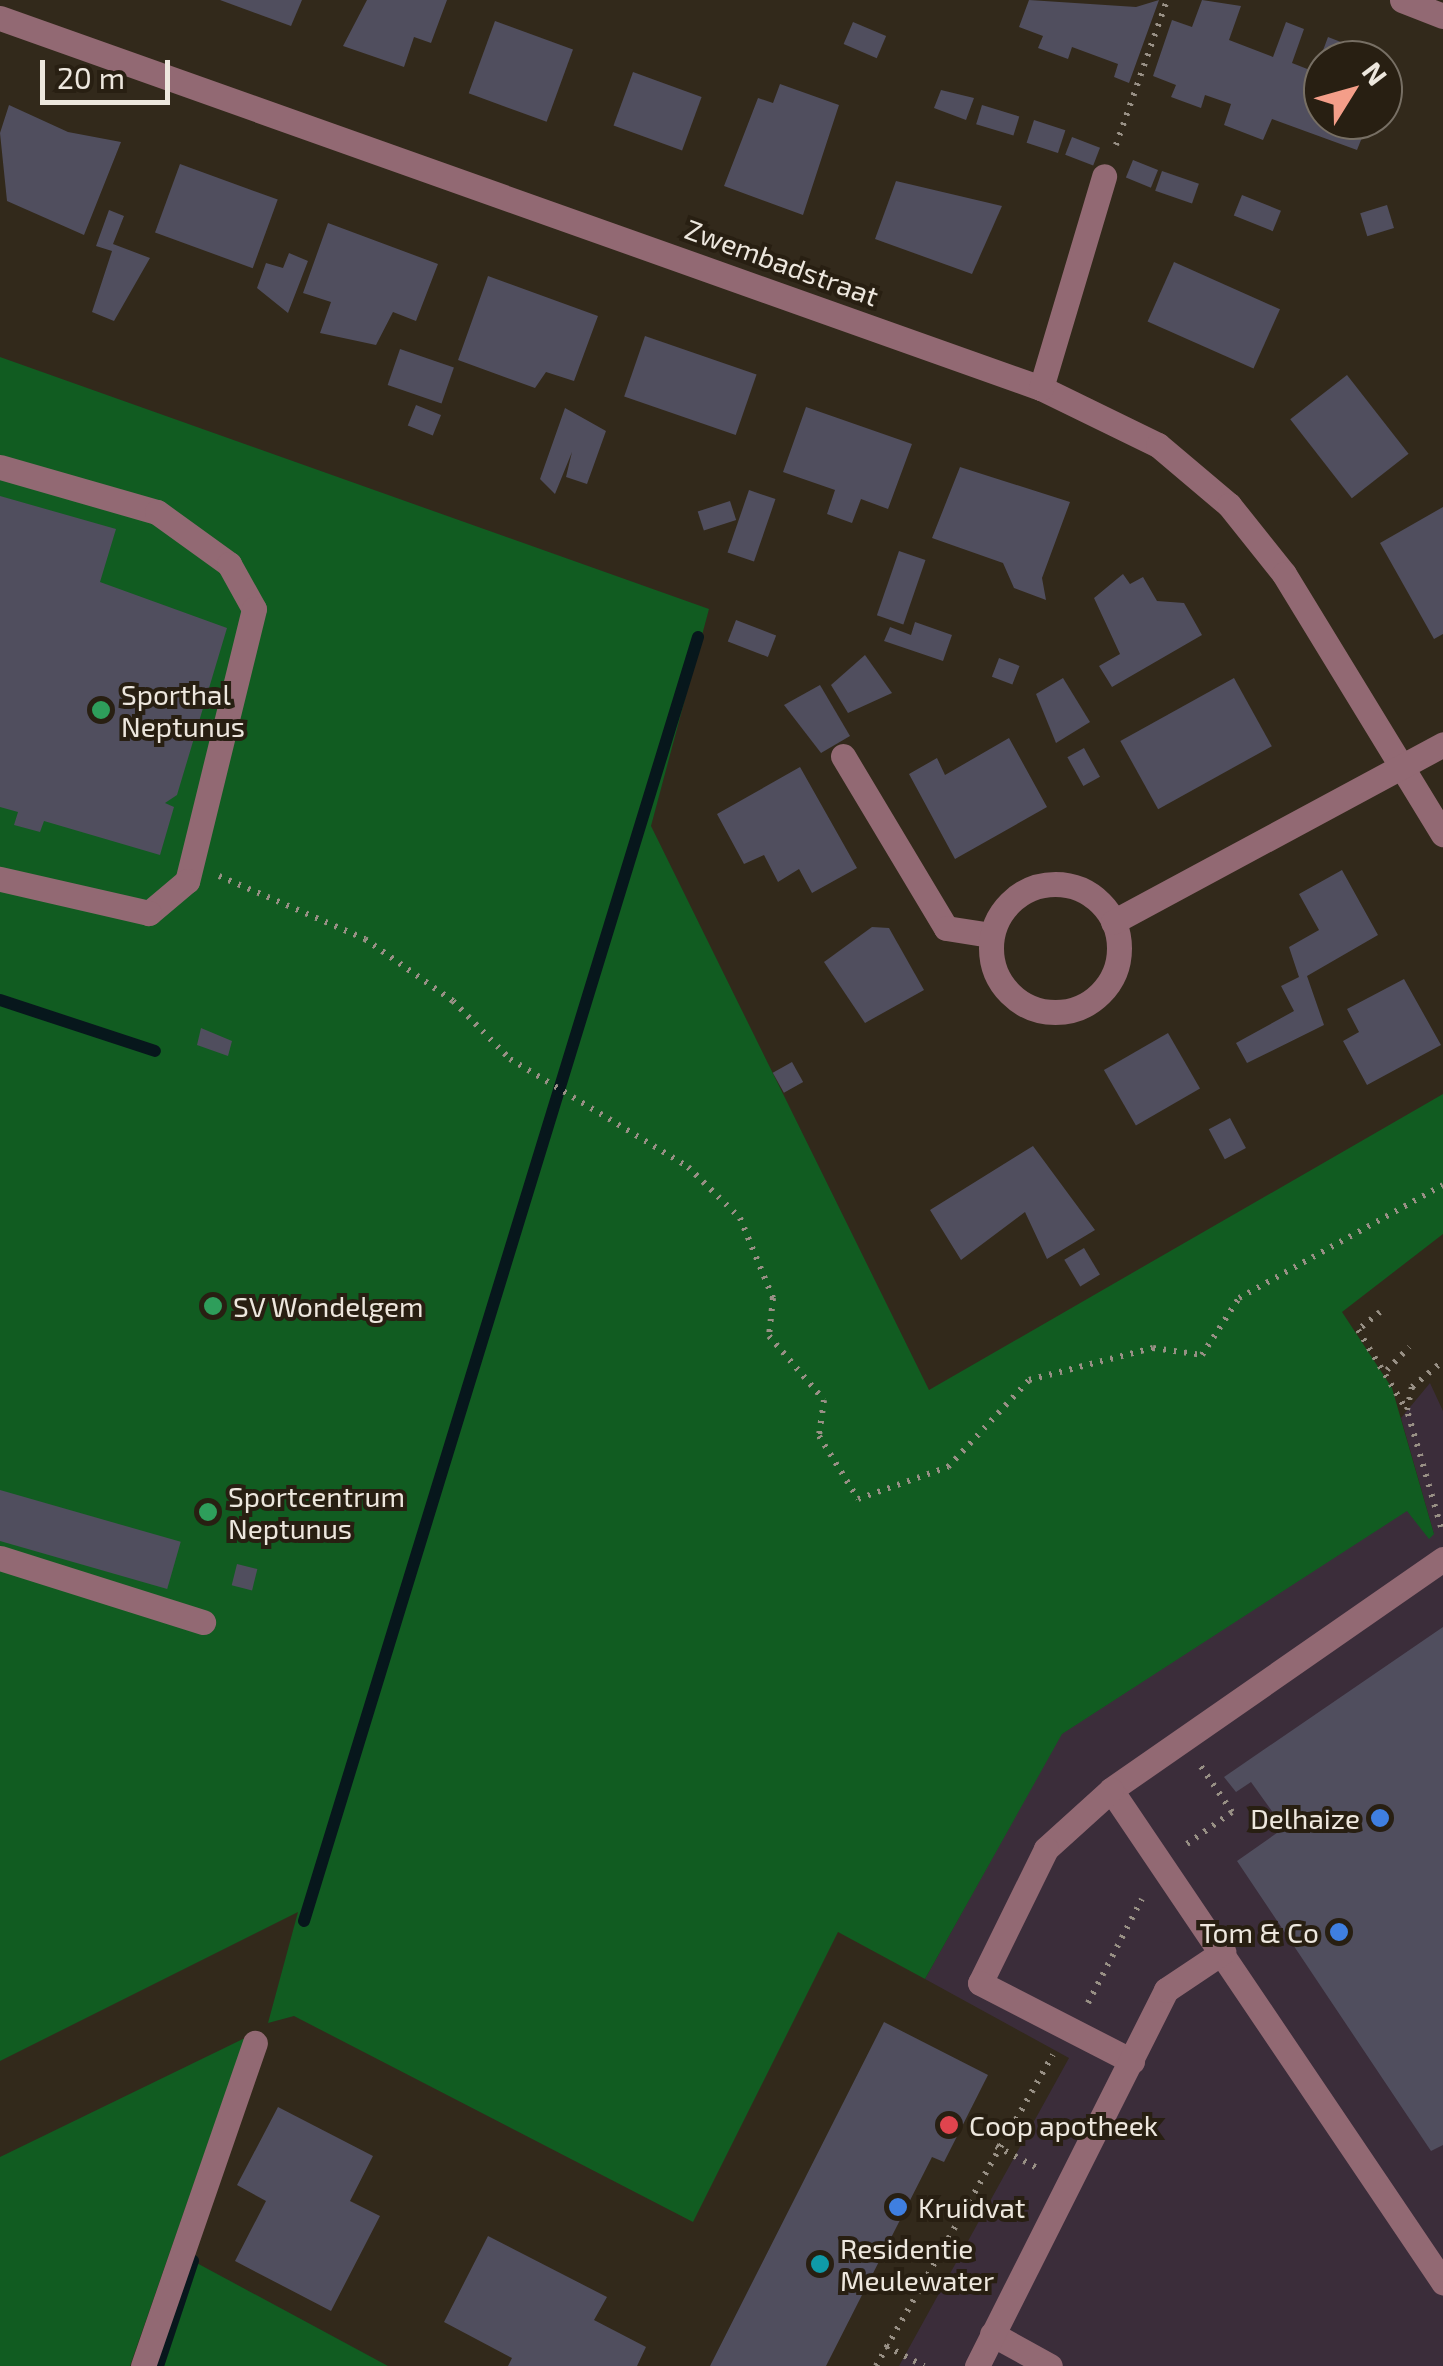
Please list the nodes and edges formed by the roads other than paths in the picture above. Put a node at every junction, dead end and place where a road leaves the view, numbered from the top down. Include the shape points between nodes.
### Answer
1 (1402, 0) edge
2 (1443, 16) edge
3 (0, 18) edge
4 (1104, 176) road end
5 (1041, 388) junction
6 (0, 466) edge
7 (1443, 744) edge
8 (843, 756) dead end
9 (1403, 761) junction
10 (1443, 834) edge
11 (0, 879) edge
12 (1113, 922) junction
13 (991, 935) junction
14 (0, 1558) edge
15 (1443, 1559) edge
16 (203, 1622) dead end
17 (1110, 1790) junction
18 (1223, 1952) junction
19 (255, 2043) dead end
20 (1132, 2061) junction
21 (1443, 2282) edge
22 (992, 2334) junction
23 (143, 2366) edge
24 (977, 2366) edge
25 (1050, 2366) edge

1 - 2 street
3 - 5 street, Zwembadstraat
4 - 5 street
5 - 9 street, Zwembadstraat via 1158,445 1229,505 1284,574
6 - 11 street via 157,512 229,564 254,609 188,881 149,913
7 - 9 street
8 - 13 street via 946,928
9 - 10 street, Zwembadstraat
9 - 12 street
12 - 13 street via 1083,890 1048,884 1012,898
12 - 13 street via 1114,972 1070,1011 1041,1012 1004,988
14 - 16 street
15 - 17 street
17 - 18 street
17 - 20 street via 1046,1849 980,1983
18 - 20 street via 1166,1990
18 - 21 street
19 - 23 street
20 - 22 street
22 - 24 street
22 - 25 street

